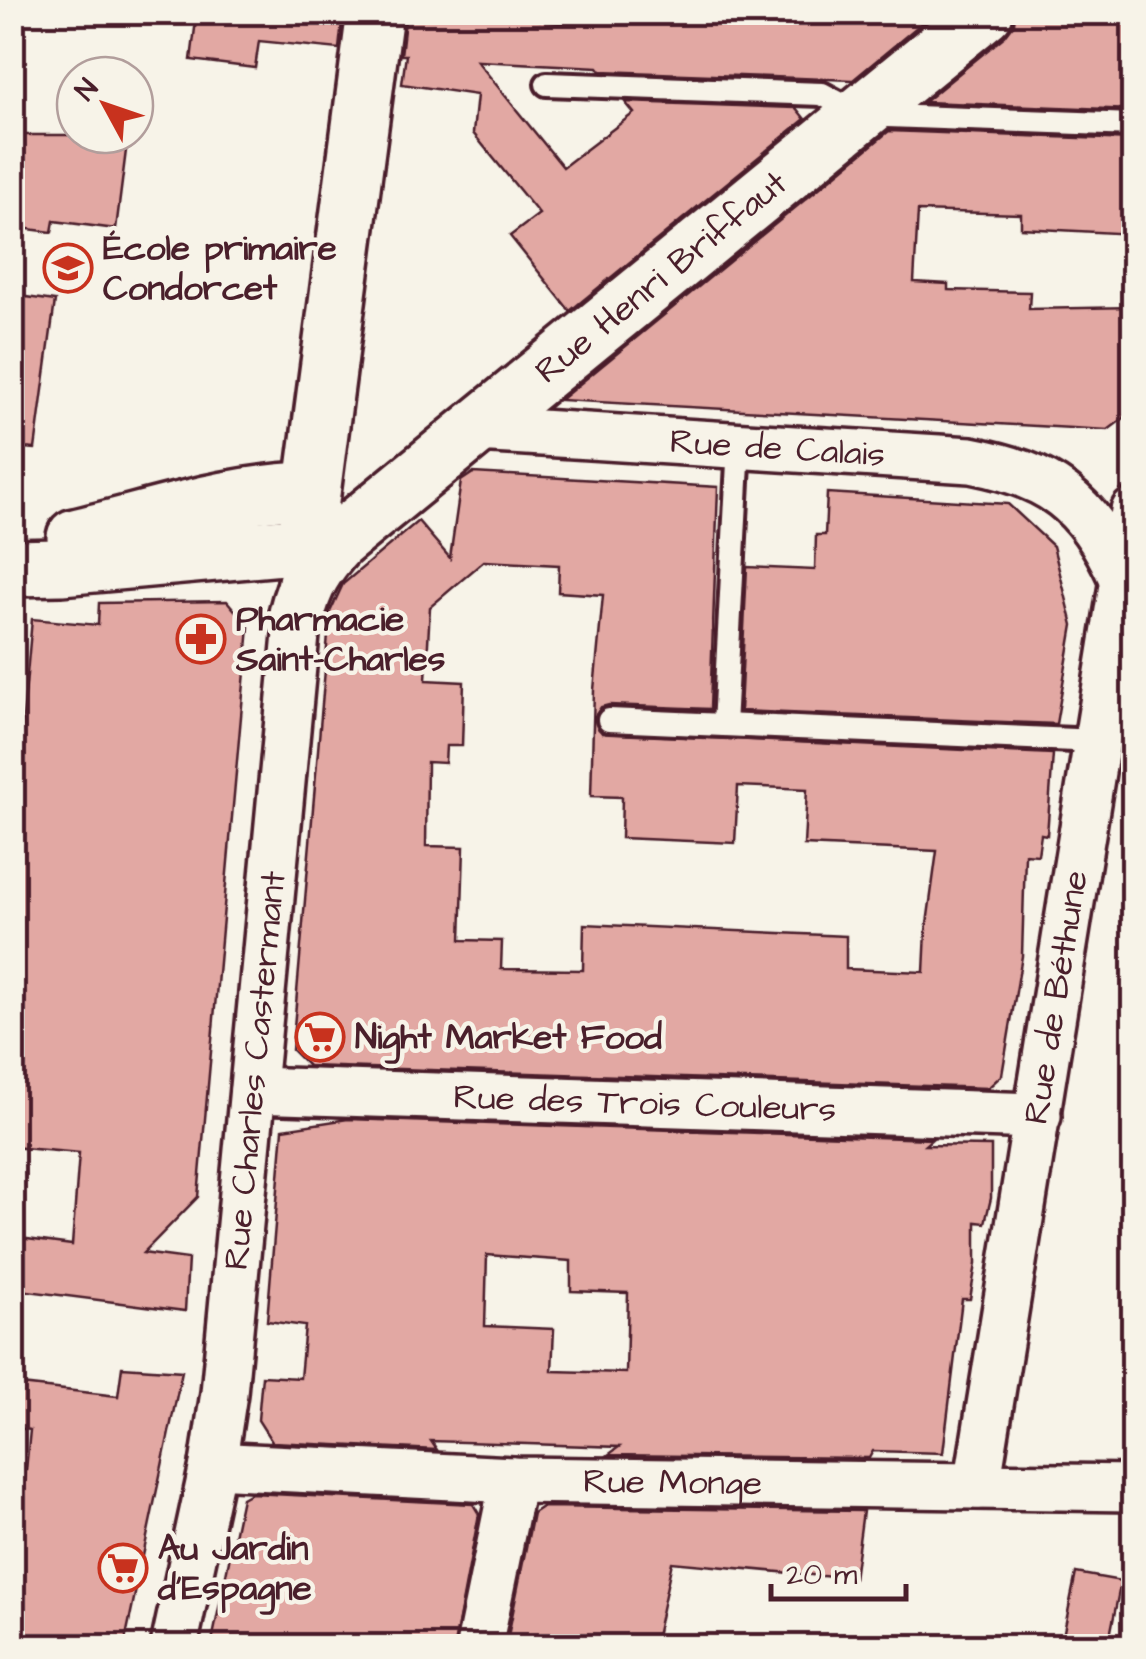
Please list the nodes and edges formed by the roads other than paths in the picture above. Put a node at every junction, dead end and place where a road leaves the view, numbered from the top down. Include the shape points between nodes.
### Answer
1 (376, 12) edge
2 (985, 12) edge
3 (547, 84) dead end
4 (861, 115) junction
5 (1134, 125) edge
6 (324, 398) junction
7 (476, 429) junction
8 (739, 444) junction
9 (1134, 480) edge
10 (312, 490) junction
11 (402, 490) junction
12 (1068, 500) junction
13 (1134, 511) edge
14 (321, 544) junction
15 (12, 552) edge
16 (12, 568) edge
17 (1127, 576) edge
18 (297, 614) joint
19 (610, 720) dead end
20 (724, 726) junction
21 (1098, 741) junction
22 (253, 1090) junction
23 (1038, 1116) junction
24 (213, 1464) junction
25 (513, 1480) junction
26 (978, 1486) junction
27 (1134, 1488) edge
28 (174, 1646) edge
29 (479, 1646) edge

1 - 6 street
2 - 4 street, Rue Henri Briffaut
3 - 4 lane via 822,94
4 - 5 lane
4 - 7 street, Rue Henri Briffaut
6 - 10 street
6 - 11 street via 328,461 342,486 367,496
7 - 8 street, Rue de Calais
7 - 11 street, Rue Henri Briffaut
8 - 12 street, Rue de Calais via 970,460 1042,480
8 - 20 lane
9 - 12 street via 1107,498
10 - 14 street
10 - 15 street via 217,502
11 - 14 street, Rue Henri Briffaut
12 - 17 street, Rue de Calais
13 - 17 street, Rue de Béthune
14 - 16 street
14 - 18 street, Rue Henri Briffaut
17 - 21 street, Rue de Béthune
18 - 22 street, Rue Charles Castermant
19 - 20 lane
20 - 21 lane
21 - 23 street, Rue de Béthune
22 - 23 street, Rue des Trois Couleurs
22 - 24 street, Rue Charles Castermant
23 - 26 street, Rue de Béthune
24 - 25 street, Rue Monge
24 - 28 street, Rue Charles Castermant
25 - 26 street, Rue Monge
25 - 29 street
26 - 27 street, Rue Monge

